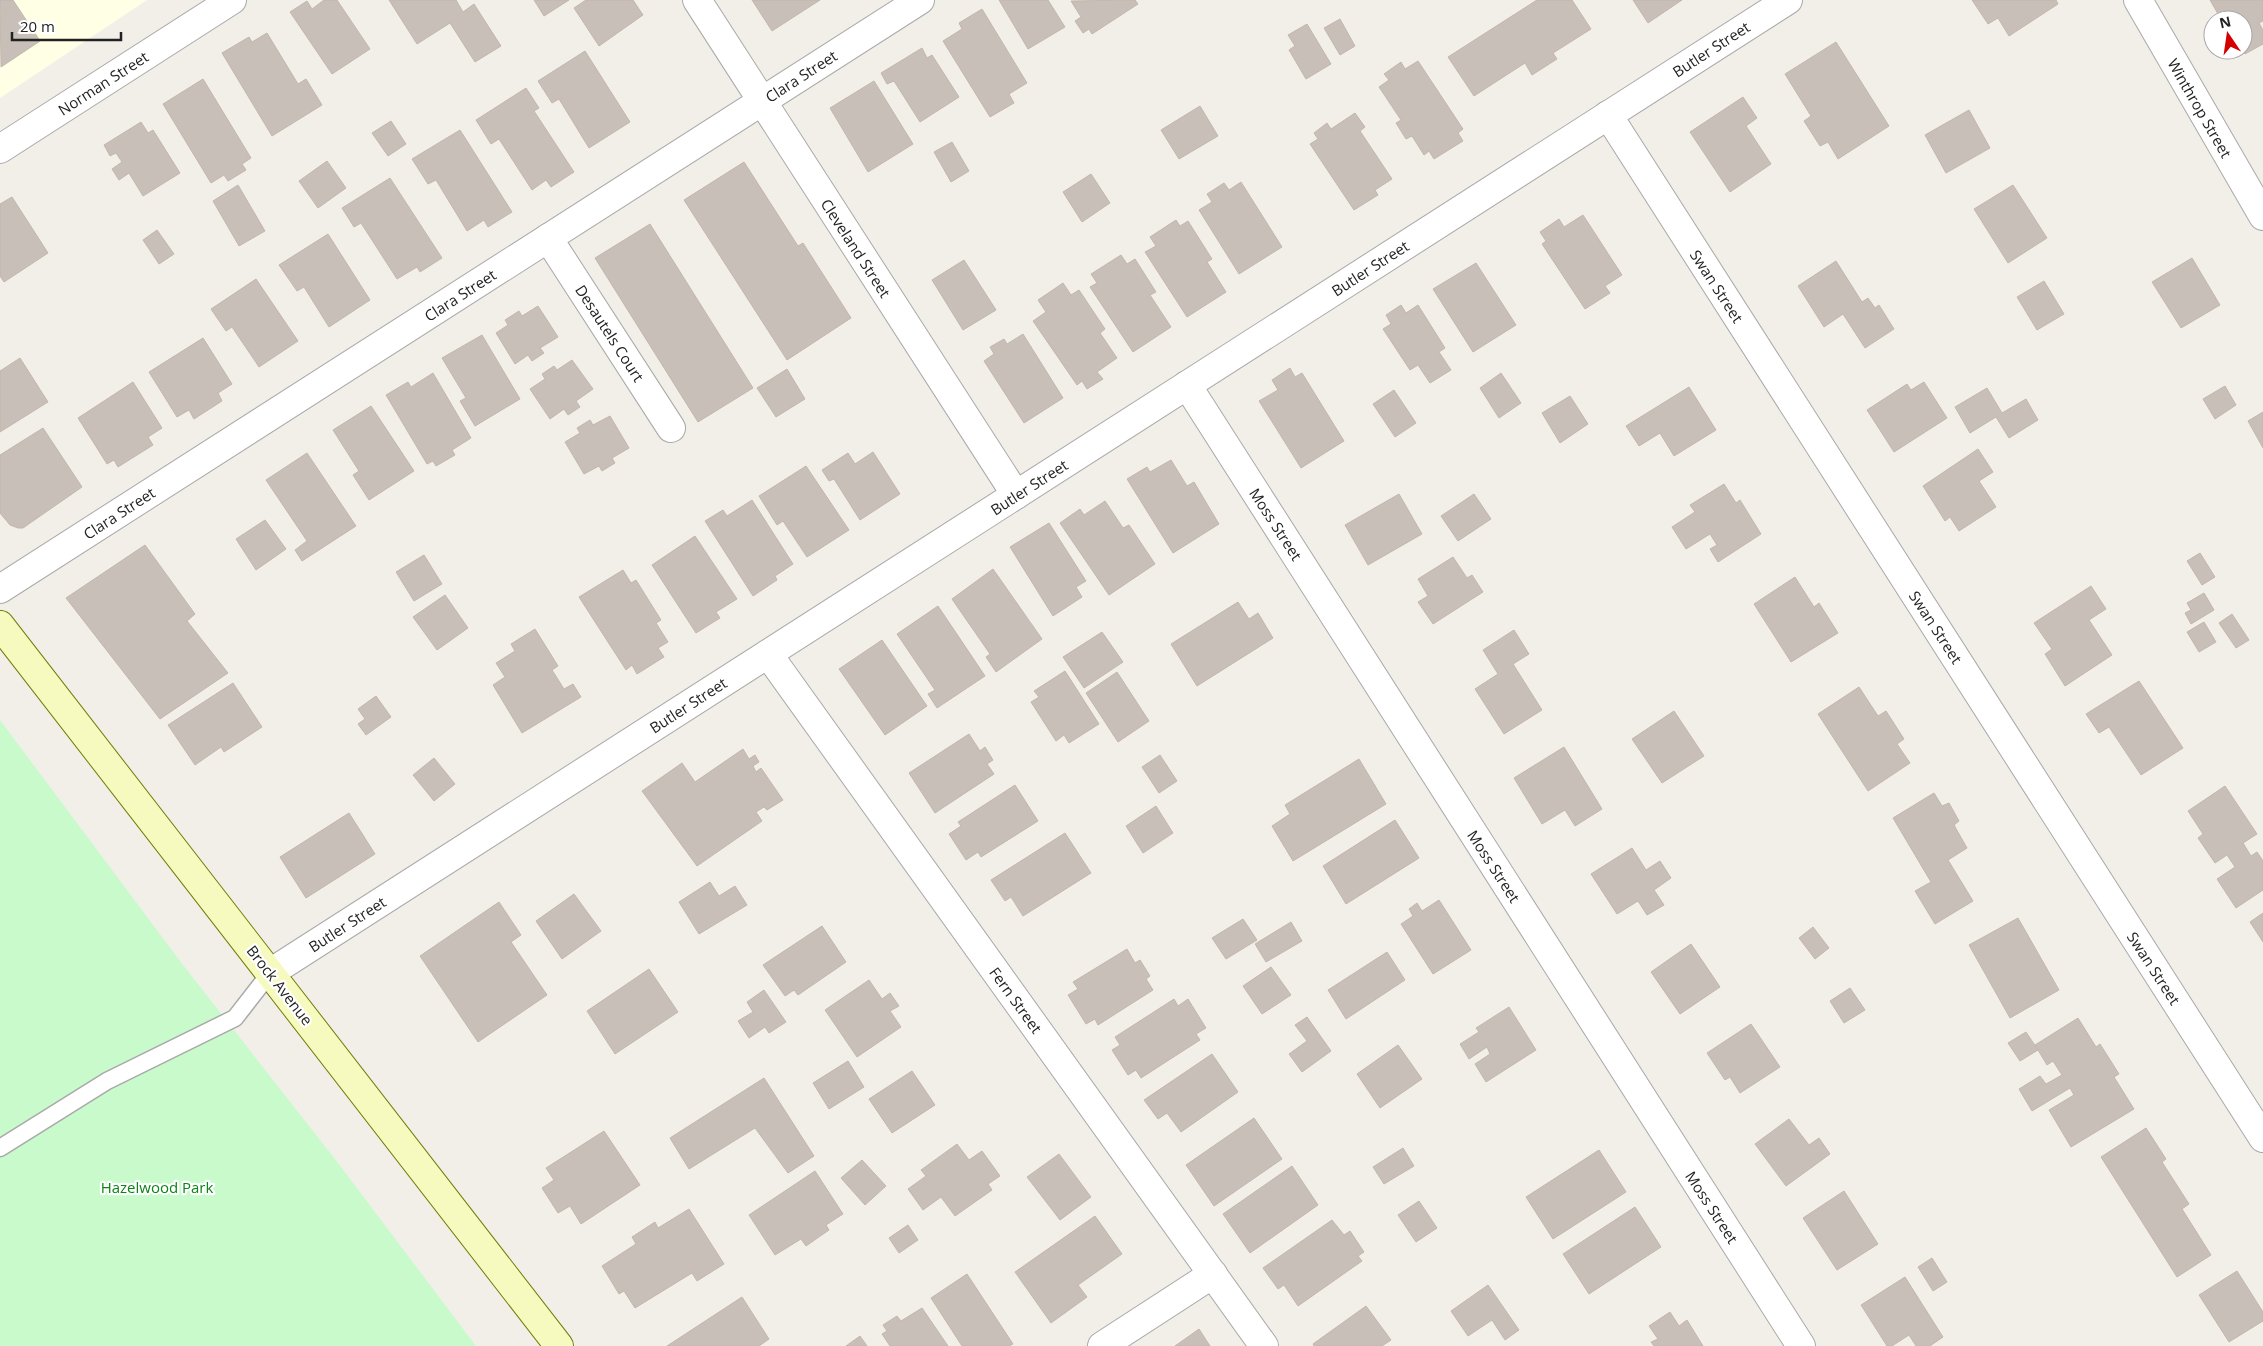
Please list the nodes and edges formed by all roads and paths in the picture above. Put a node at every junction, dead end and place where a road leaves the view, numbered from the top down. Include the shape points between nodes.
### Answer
1 (232, 0) edge
2 (697, 0) edge
3 (920, 0) edge
4 (1788, 0) edge
5 (2138, 0) edge
6 (761, 102) junction
7 (1608, 115) junction
8 (0, 149) edge
9 (2263, 216) edge
10 (548, 238) junction
11 (1187, 385) junction
12 (671, 428) dead end
13 (1016, 495) junction
14 (0, 589) edge
15 (0, 625) edge
16 (768, 654) junction
17 (270, 974) junction
18 (2263, 1138) edge
19 (0, 1148) edge
20 (1213, 1274) junction
21 (559, 1346) edge
22 (1102, 1346) edge
23 (1264, 1346) edge
24 (1801, 1346) edge

1 - 8 street, Norman Street
2 - 6 street, Cleveland Street
3 - 6 street, Clara Street
4 - 7 street, Butler Street
5 - 9 street, Winthrop Street
6 - 10 street, Clara Street
6 - 13 street, Cleveland Street
7 - 11 street, Butler Street
7 - 18 street, Swan Street
10 - 12 street, Desautels Court
10 - 14 street, Clara Street
11 - 13 street, Butler Street
11 - 24 street, Moss Street
13 - 16 street, Butler Street
15 - 17 main road, Brock Avenue
16 - 17 street, Butler Street
16 - 20 street, Fern Street
17 - 19 lane via 235,1018 107,1081
17 - 21 main road, Brock Avenue
20 - 22 street
20 - 23 street, Fern Street

